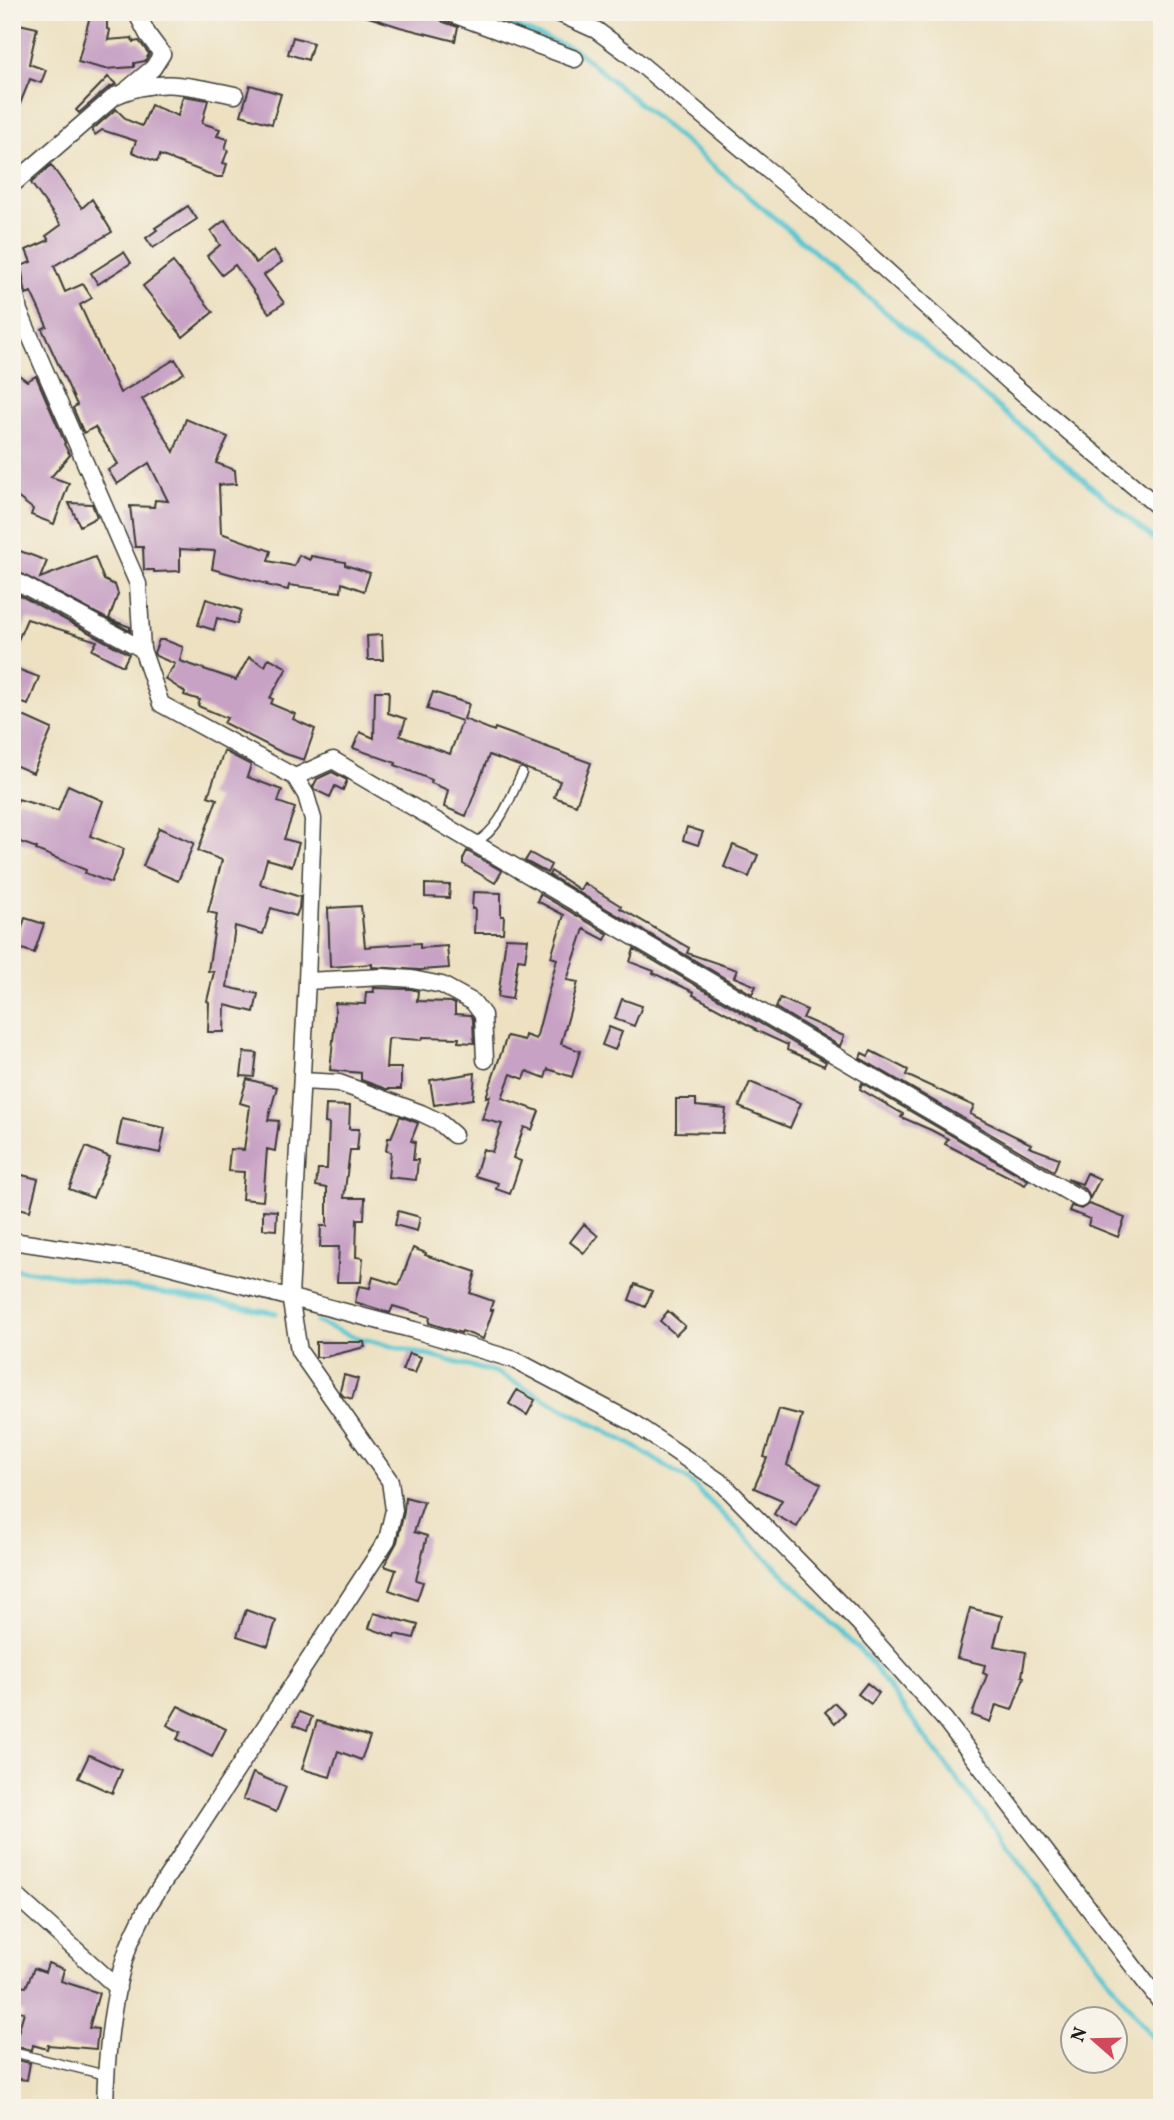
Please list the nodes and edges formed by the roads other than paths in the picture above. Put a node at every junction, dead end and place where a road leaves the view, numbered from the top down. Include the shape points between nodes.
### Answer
1 (136, 12) edge
2 (447, 12) edge
3 (556, 12) edge
4 (480, 18) edge
5 (575, 59) dead end
6 (126, 91) junction
7 (235, 95) dead end
8 (12, 185) edge
9 (12, 274) edge
10 (15, 309) edge
11 (1162, 510) edge
12 (12, 579) edge
13 (142, 649) junction
14 (522, 773) dead end
15 (295, 777) junction
16 (476, 842) junction
17 (307, 981) junction
18 (485, 1060) dead end
19 (302, 1081) junction
20 (454, 1135) dead end
21 (1080, 1199) dead end
22 (12, 1241) edge
23 (290, 1296) junction
24 (12, 1892) edge
25 (118, 1988) junction
26 (1162, 2004) edge
27 (12, 2052) edge
28 (106, 2075) junction
29 (105, 2108) edge

1 - 6 street via 162,54
2 - 4 street
3 - 11 street via 596,30 666,85
4 - 5 street
6 - 7 street via 164,83
6 - 8 street
9 - 10 street
10 - 13 street via 138,584
12 - 13 street
13 - 15 street via 161,704
14 - 16 lane via 499,821
15 - 16 street via 333,760
15 - 17 street via 313,819
16 - 21 street
17 - 18 street via 383,977 442,985 472,1002 483,1015
17 - 19 street
19 - 20 street via 339,1083 421,1113
19 - 23 street
22 - 23 street via 154,1262
23 - 25 street via 299,1350 390,1481 394,1510 387,1540 146,1909 128,1947
23 - 26 street via 515,1360 632,1422 722,1483 859,1623 945,1720
24 - 25 street
25 - 28 street
27 - 28 lane
28 - 29 street

